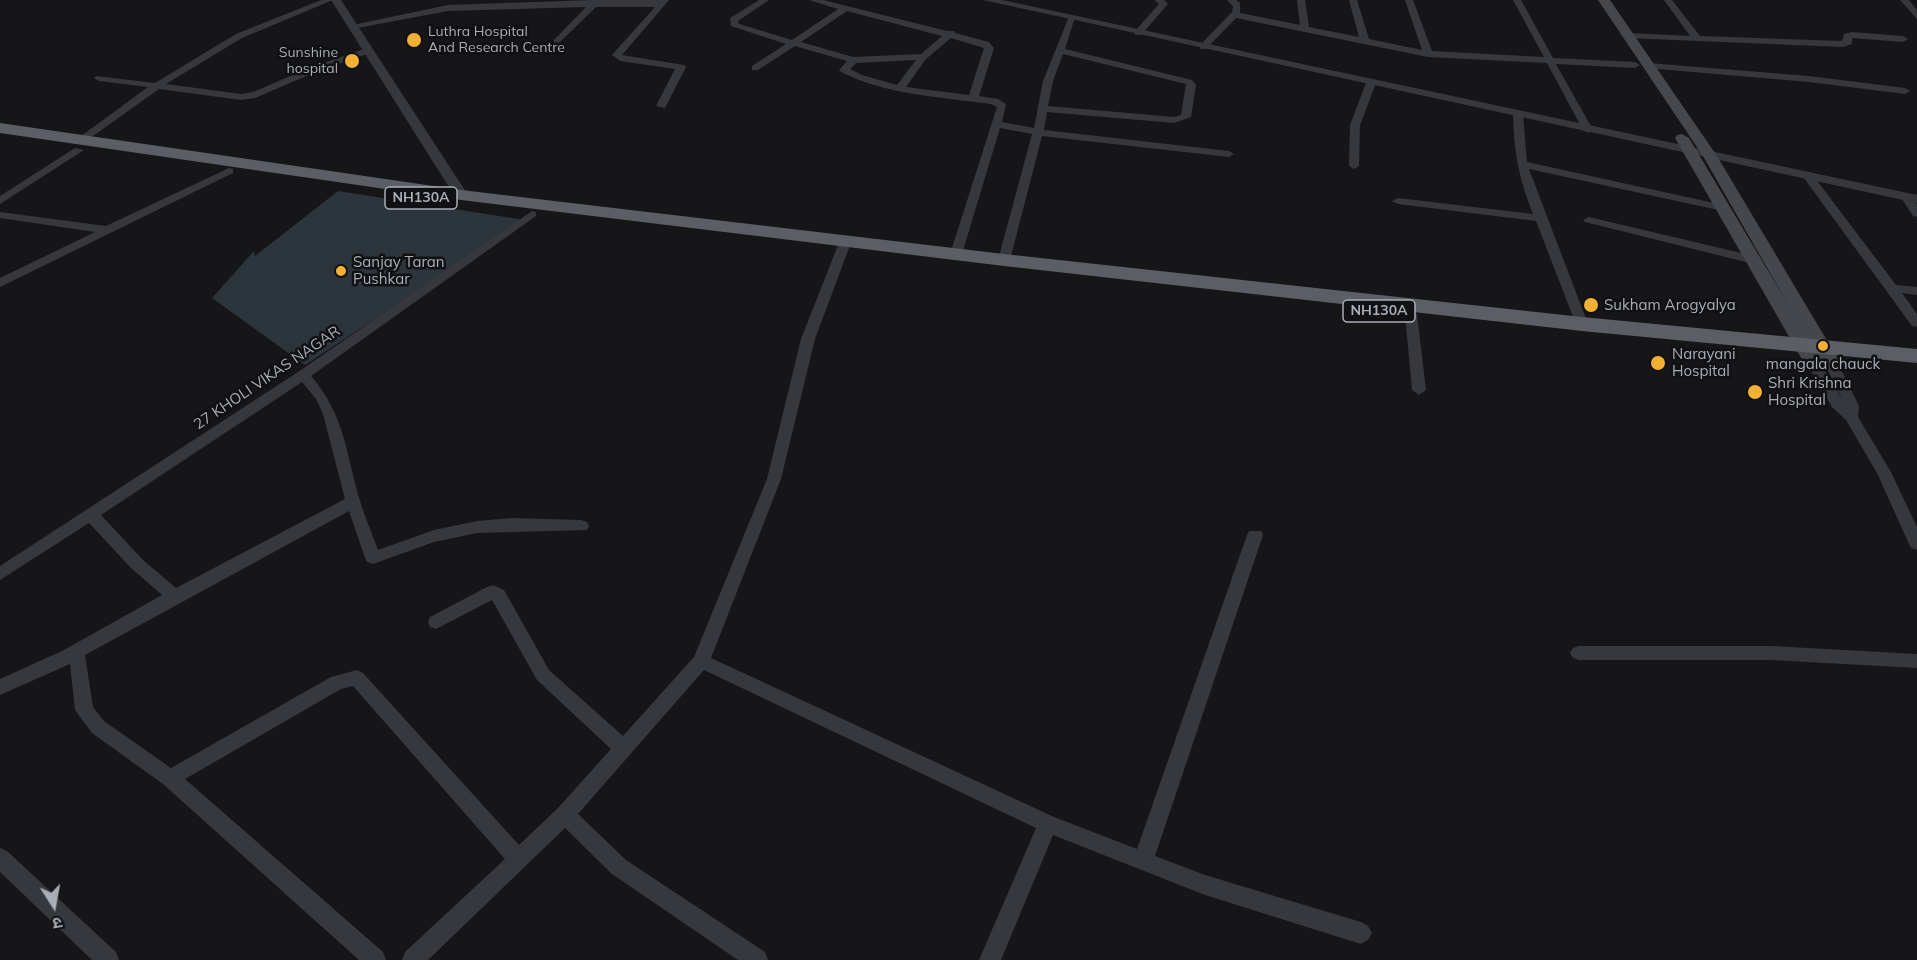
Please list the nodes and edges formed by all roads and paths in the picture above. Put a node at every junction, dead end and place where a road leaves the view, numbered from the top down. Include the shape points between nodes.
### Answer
1 (329, 0) edge
2 (336, 0) edge
3 (765, 0) edge
4 (813, 0) edge
5 (991, 0) edge
6 (1158, 0) edge
7 (1231, 0) edge
8 (1301, 0) edge
9 (1353, 0) edge
10 (1409, 0) edge
11 (1517, 0) edge
12 (1591, 0) edge
13 (1604, 0) edge
14 (1668, 0) edge
15 (1904, 0) edge
16 (596, 1) edge
17 (663, 2) edge
18 (846, 8) junction
19 (1234, 15) junction
20 (1917, 16) edge
21 (1072, 18) junction
22 (352, 26) junction
23 (1305, 30) junction
24 (951, 33) junction
25 (1138, 33) junction
26 (1629, 36) junction
27 (1697, 38) junction
28 (1903, 39) dead end
29 (557, 42) dead end
30 (1365, 42) junction
31 (794, 43) junction
32 (1203, 47) junction
33 (1058, 50) junction
34 (367, 51) junction
35 (1428, 54) junction
36 (922, 57) junction
37 (853, 60) junction
38 (1549, 60) junction
39 (1642, 66) junction
40 (756, 68) dead end
41 (99, 78) dead end
42 (1371, 83) junction
43 (158, 85) junction
44 (901, 87) junction
45 (1905, 91) dead end
46 (973, 98) junction
47 (661, 106) dead end
48 (1043, 109) junction
49 (1518, 115) junction
50 (996, 124) junction
51 (0, 128) edge
52 (1588, 130) junction
53 (1038, 133) junction
54 (0, 139) edge
55 (81, 144) junction
56 (1691, 152) junction
57 (1229, 154) dead end
58 (1710, 156) junction
59 (1522, 164) junction
60 (1354, 166) dead end
61 (229, 171) junction
62 (1809, 176) junction
63 (461, 195) junction
64 (1911, 198) edge
65 (0, 201) edge
66 (1398, 201) dead end
67 (1723, 208) junction
68 (532, 214) junction
69 (1917, 214) edge
70 (0, 215) edge
71 (1541, 218) junction
72 (1589, 220) dead end
73 (107, 231) junction
74 (844, 245) junction
75 (956, 254) junction
76 (1004, 260) junction
77 (1754, 260) junction
78 (0, 283) edge
79 (1893, 289) junction
80 (1917, 291) edge
81 (1284, 296) junction
82 (1411, 314) junction
83 (1917, 322) edge
84 (1582, 324) junction
85 (1816, 351) junction
86 (1917, 356) edge
87 (1917, 367) edge
88 (303, 375) junction
89 (1419, 390) dead end
90 (353, 502) junction
91 (91, 515) junction
92 (1912, 523) edge
93 (581, 526) dead end
94 (1255, 535) dead end
95 (1917, 544) edge
96 (0, 574) edge
97 (175, 596) junction
98 (436, 622) dead end
99 (1579, 653) dead end
100 (70, 655) junction
101 (701, 661) junction
102 (1917, 662) edge
103 (0, 687) edge
104 (624, 749) junction
105 (171, 778) junction
106 (565, 815) junction
107 (1048, 824) junction
108 (0, 858) edge
109 (519, 860) junction
110 (1143, 861) junction
111 (1361, 933) dead end
112 (108, 960) edge
113 (375, 960) edge
114 (413, 960) edge
115 (757, 960) edge
116 (990, 960) edge

1 - 43 street via 246,33
2 - 22 street
3 - 31 street via 733,20 734,24
4 - 18 street
5 - 21 street
6 - 25 street via 1164,4
7 - 19 street via 1237,6
8 - 23 street
9 - 30 street
10 - 35 street
11 - 38 street
12 - 39 main road
13 - 26 main road
14 - 27 street
15 - 20 street
16 - 17 street
16 - 22 street via 447,8
16 - 29 street
17 - 47 street via 618,55 681,67
18 - 24 street
18 - 31 street
19 - 23 street
19 - 32 street
21 - 25 street
21 - 33 street
22 - 34 street
23 - 30 street
24 - 36 street
24 - 46 street via 989,47
25 - 32 street
26 - 27 street
26 - 39 main road
27 - 28 street via 1840,44 1849,42 1847,36 1852,34
30 - 35 street
31 - 37 street
31 - 40 street
32 - 42 street
33 - 48 street
33 - 48 street via 1189,82 1186,117 1174,120
34 - 43 street via 255,95 233,98
34 - 63 street
35 - 38 street
36 - 37 street
36 - 44 street
37 - 44 street via 844,69 846,72
38 - 39 street
38 - 52 street
39 - 45 street
39 - 56 main road
39 - 58 main road
41 - 43 street
42 - 49 street
42 - 60 street via 1355,124
43 - 55 street
44 - 46 street
46 - 50 street via 1001,105
48 - 53 street
49 - 52 street
49 - 59 street
50 - 53 street
50 - 75 street
51 - 55 highway, NH130A
52 - 56 street
53 - 57 street
53 - 76 street
54 - 55 highway, NH130A
55 - 61 highway, NH130A
55 - 63 highway, NH130A
55 - 65 street
56 - 58 street
56 - 67 main road
58 - 62 street
58 - 85 main road
59 - 67 street
59 - 71 street
61 - 68 highway, NH130A
61 - 73 street
62 - 64 street
62 - 79 street
63 - 74 highway, NH130A
64 - 69 street
66 - 71 street
67 - 77 main road
68 - 74 highway, NH130A via 633,228
68 - 88 street, 27 KHOLI VIKAS NAGAR
70 - 73 street
71 - 84 street
72 - 77 street
73 - 78 street
74 - 75 highway, NH130A
74 - 81 highway, NH130A
74 - 101 street via 808,339 774,479
75 - 76 highway, NH130A
76 - 81 highway, NH130A
77 - 85 main road
79 - 80 street
79 - 83 street
81 - 82 highway, NH130A
81 - 84 highway, NH130A
82 - 85 highway, NH130A
82 - 89 street
84 - 85 highway, NH130A
85 - 86 highway, NH130A
85 - 87 highway, NH130A
85 - 92 street via 1837,404 1851,417
88 - 90 street via 322,397 330,414
88 - 91 street, 27 KHOLI VIKAS NAGAR
90 - 93 street via 373,558 444,533 536,524
90 - 97 street
91 - 96 street, 27 KHOLI VIKAS NAGAR
91 - 97 street via 137,564
92 - 95 street
94 - 110 street
97 - 100 street
98 - 104 street via 485,595 498,595 543,675
99 - 102 street via 1771,653
100 - 103 street
100 - 105 street via 78,658 84,710 98,727
101 - 104 street
101 - 107 street
104 - 106 street
105 - 109 street via 337,681 357,678
105 - 113 street
106 - 109 street
106 - 115 street via 619,867
107 - 110 street
107 - 116 street
108 - 112 street
109 - 114 street
110 - 111 street via 1204,885

